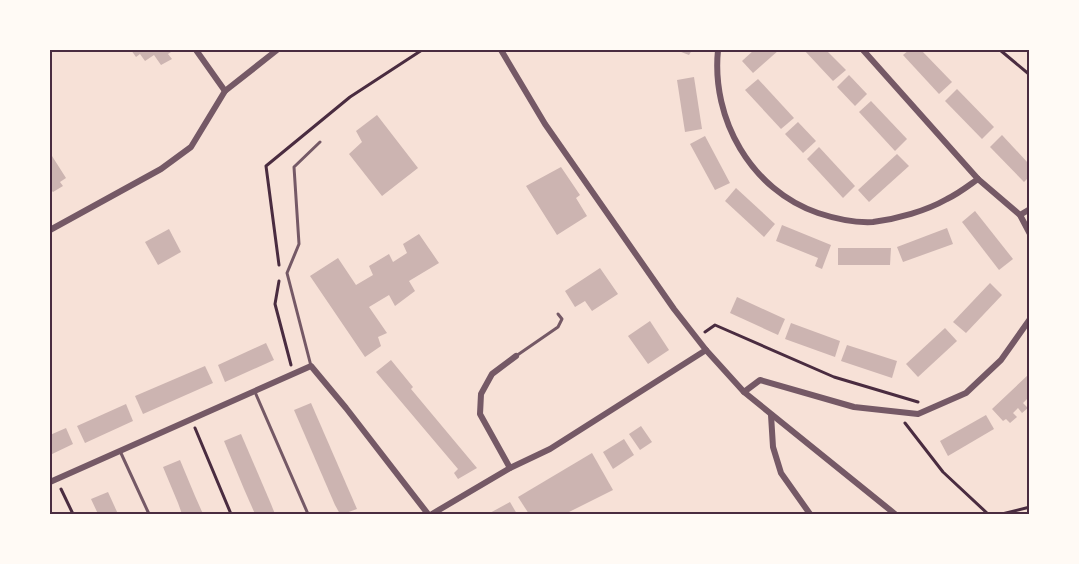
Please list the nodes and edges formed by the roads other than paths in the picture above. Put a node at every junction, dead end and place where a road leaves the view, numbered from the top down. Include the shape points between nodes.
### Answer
1 (196, 50) edge
2 (277, 50) edge
3 (501, 50) edge
4 (718, 50) edge
5 (863, 50) edge
6 (225, 90) junction
7 (320, 142) dead end
8 (978, 179) junction
9 (1029, 209) edge
10 (1020, 215) junction
11 (50, 230) edge
12 (1029, 234) edge
13 (558, 314) dead end
14 (1029, 319) edge
15 (705, 350) junction
16 (516, 356) joint
17 (311, 366) junction
18 (254, 391) junction
19 (744, 392) junction
20 (771, 415) junction
21 (120, 451) junction
22 (510, 468) junction
23 (50, 483) edge
24 (149, 514) edge
25 (308, 514) edge
26 (430, 514) edge
27 (810, 514) edge
28 (895, 514) edge

1 - 6 street
2 - 6 street
3 - 15 street via 545,124
4 - 8 street via 719,87 727,124 745,159 770,186 801,207 839,220 871,222 946,200
5 - 8 street
6 - 11 street via 191,147 161,169
7 - 17 lane via 294,167 299,244 287,273
8 - 10 street
9 - 10 street
10 - 12 street
13 - 16 lane via 562,319 558,327
14 - 19 street via 1000,360 966,393 918,414 854,407 760,380
15 - 19 street
15 - 22 street via 550,449
16 - 22 street via 492,374 481,393 480,414
17 - 18 street
17 - 26 street
18 - 21 street
18 - 25 lane
19 - 20 street
20 - 27 street via 773,447 781,473
20 - 28 street
21 - 23 street
21 - 24 lane
22 - 26 street

